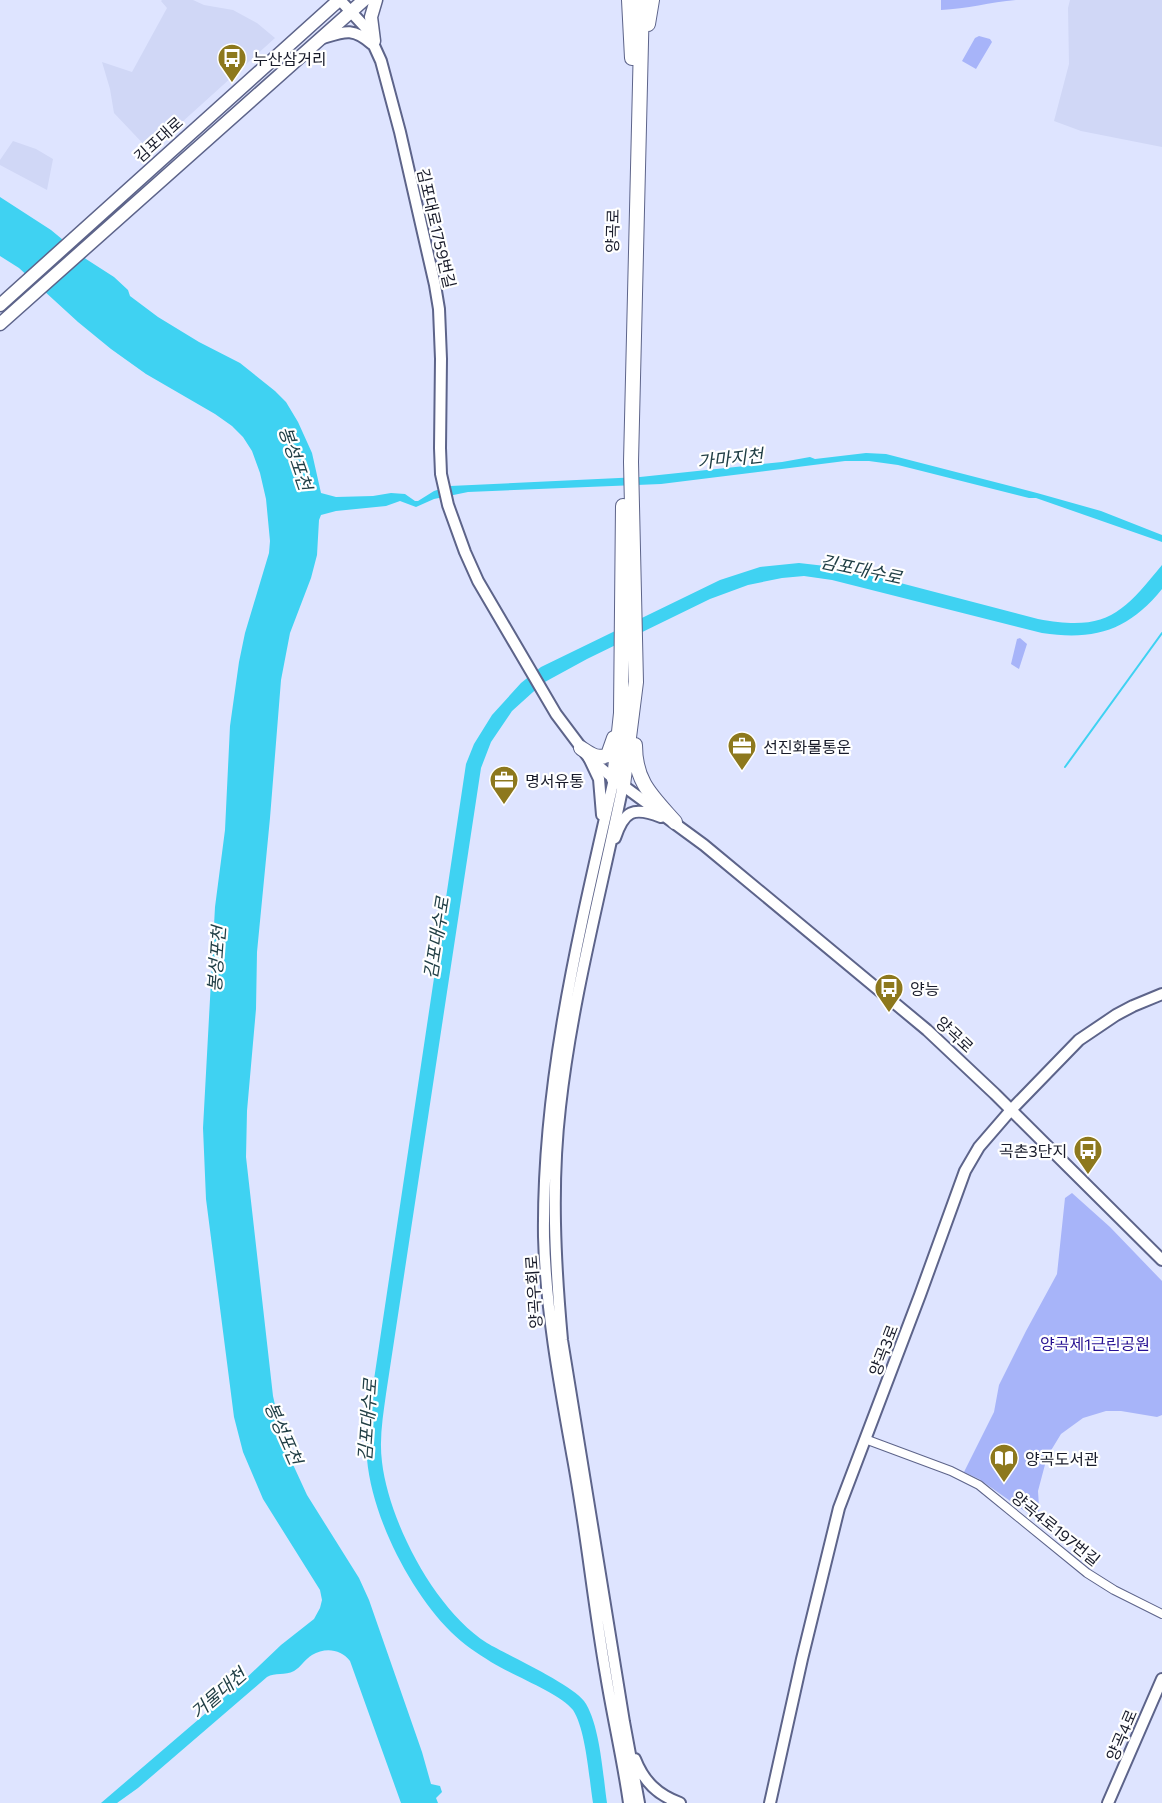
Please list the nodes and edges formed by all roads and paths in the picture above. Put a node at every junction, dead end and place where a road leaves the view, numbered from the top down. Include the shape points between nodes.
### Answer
1 (339, 0) edge
2 (364, 0) edge
3 (376, 0) edge
4 (632, 0) edge
5 (642, 0) edge
6 (652, 0) edge
7 (351, 12) junction
8 (320, 40) junction
9 (375, 45) junction
10 (636, 61) junction
11 (242, 86) junction
12 (253, 99) junction
13 (0, 305) edge
14 (0, 324) edge
15 (627, 497) junction
16 (636, 682) junction
17 (621, 713) junction
18 (585, 753) junction
19 (618, 782) junction
20 (675, 822) junction
21 (602, 833) junction
22 (608, 858) junction
23 (1162, 994) edge
24 (1011, 1110) junction
25 (1162, 1260) edge
26 (865, 1439) junction
27 (1162, 1614) edge
28 (1162, 1679) edge
29 (624, 1722) junction
30 (629, 1803) edge
31 (639, 1803) edge
32 (680, 1803) edge
33 (770, 1803) edge
34 (1108, 1803) edge

1 - 7 street, 김포대로1759번길
1 - 11 main road, 김포대로
2 - 7 main road, 김포대로
3 - 9 main road via 371,16
4 - 10 highway
5 - 10 highway, 양곡로
6 - 10 highway
7 - 8 main road, 김포대로
7 - 9 street, 김포대로1759번길
8 - 9 street via 354,32
8 - 12 main road, 김포대로
9 - 18 street, 김포대로1759번길 via 400,132 439,309 440,448 448,505 478,581 530,671
10 - 15 highway, 양곡로
11 - 12 main road
11 - 13 main road, 김포대로
12 - 14 main road, 김포대로
15 - 16 highway
15 - 17 highway
16 - 19 highway
16 - 20 highway via 638,774
17 - 18 highway via 608,755 596,758
17 - 19 highway
18 - 19 street
18 - 21 street via 599,779
19 - 20 street, 양곡로
19 - 21 street, 양곡우회로
19 - 22 street, 양곡우회로
20 - 22 street via 637,810 630,813 622,821
20 - 24 street, 양곡로 via 927,1030
21 - 30 street, 양곡우회로 via 552,1087 544,1236 553,1349
22 - 29 street, 양곡우회로 via 560,1108 555,1226 562,1340
23 - 24 street, 양곡3로 via 1133,1005 1091,1031
24 - 25 street, 양곡로
24 - 26 street, 양곡3로 via 979,1147 965,1171
26 - 27 street, 양곡4로197번길 via 979,1485 1087,1573
26 - 33 street, 양곡3로 via 835,1522
28 - 34 street, 양곡4로
29 - 31 street, 양곡우회로
29 - 32 street via 645,1779 659,1793

